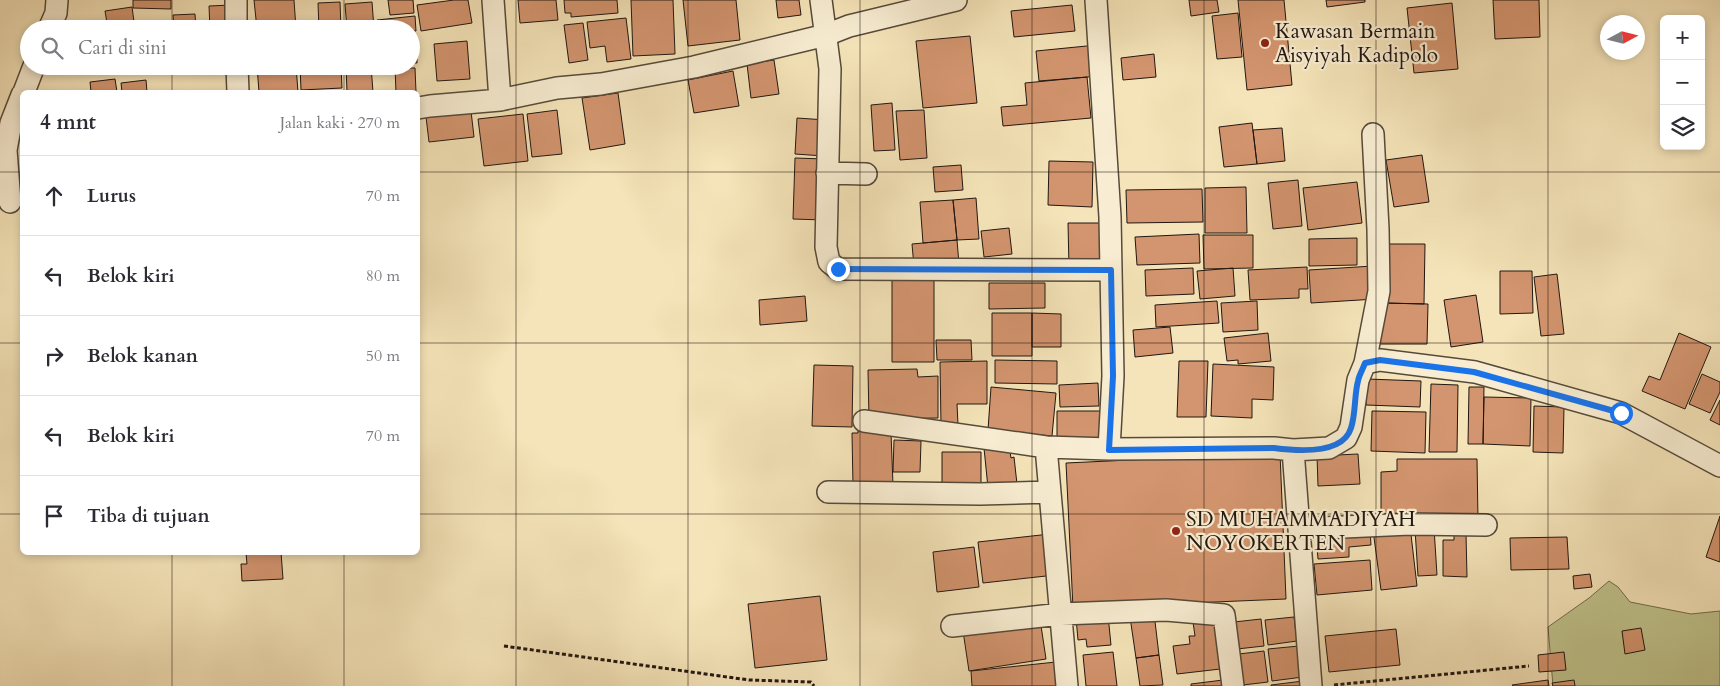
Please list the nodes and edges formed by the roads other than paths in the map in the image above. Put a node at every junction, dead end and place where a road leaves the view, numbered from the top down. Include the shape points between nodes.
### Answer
1 (57, 0) edge
2 (236, 0) edge
3 (493, 0) edge
4 (821, 0) edge
5 (956, 0) edge
6 (1096, 0) edge
7 (53, 20) edge
8 (236, 20) edge
9 (826, 35) junction
10 (30, 75) edge
11 (237, 75) edge
12 (25, 90) edge
13 (238, 90) edge
14 (500, 100) junction
15 (20, 101) edge
16 (420, 108) edge
17 (1373, 134) dead end
18 (827, 173) junction
19 (866, 174) dead end
20 (11, 201) edge
21 (1111, 270) junction
22 (1365, 363) junction
23 (864, 421) dead end
24 (1046, 447) junction
25 (1109, 450) junction
26 (1292, 450) junction
27 (1720, 466) edge
28 (828, 492) dead end
29 (1049, 492) junction
30 (1486, 525) dead end
31 (1299, 529) junction
32 (1060, 614) junction
33 (952, 626) dead end
34 (1067, 686) edge
35 (1233, 686) edge
36 (1311, 686) edge

1 - 7 street
2 - 8 street
3 - 14 street
4 - 9 street
5 - 9 street via 849,26
6 - 21 street
9 - 14 street via 694,67
9 - 18 street via 830,69
10 - 12 street
11 - 13 street
14 - 16 street
15 - 20 street via 11,123 6,150
17 - 22 street via 1378,291
18 - 19 street
18 - 21 street via 826,247 829,262 838,269
21 - 25 street via 1113,376
22 - 26 street via 1358,380 1351,427 1346,438 1329,448
22 - 27 street via 1380,360 1474,372 1621,413
23 - 24 street
24 - 25 street
24 - 29 street
25 - 26 street
26 - 31 street
28 - 29 street
29 - 32 street
30 - 31 street via 1410,524
31 - 36 street
32 - 33 street
32 - 34 street
32 - 35 street via 1166,610 1224,615

